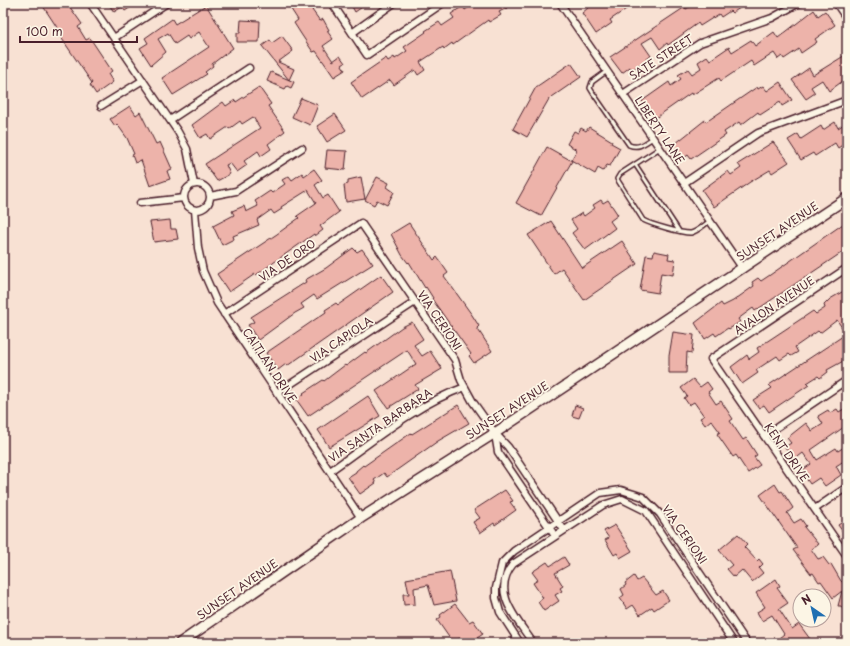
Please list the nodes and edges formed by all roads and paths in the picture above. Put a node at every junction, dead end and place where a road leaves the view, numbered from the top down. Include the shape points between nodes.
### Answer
1 (90, 3) edge
2 (167, 3) edge
3 (332, 3) edge
4 (394, 3) edge
5 (443, 3) edge
6 (799, 3) edge
7 (836, 3) edge
8 (563, 4) edge
9 (847, 19) edge
10 (352, 33) junction
11 (114, 38) junction
12 (249, 68) dead end
13 (607, 71) junction
14 (143, 80) junction
15 (623, 94) junction
16 (847, 100) edge
17 (102, 106) dead end
18 (170, 120) junction
19 (653, 138) junction
20 (302, 148) dead end
21 (660, 148) junction
22 (635, 164) junction
23 (684, 183) junction
24 (194, 184) junction
25 (210, 196) junction
26 (184, 198) junction
27 (847, 198) edge
28 (140, 203) dead end
29 (195, 210) junction
30 (710, 221) junction
31 (361, 223) joint
32 (679, 231) junction
33 (847, 268) edge
34 (743, 269) junction
35 (415, 302) junction
36 (224, 314) junction
37 (711, 359) joint
38 (847, 380) edge
39 (465, 387) junction
40 (277, 394) junction
41 (494, 433) junction
42 (764, 436) junction
43 (330, 471) junction
44 (847, 487) edge
45 (815, 509) junction
46 (361, 518) junction
47 (558, 520) junction
48 (549, 526) junction
49 (564, 530) junction
50 (555, 536) junction
51 (847, 556) edge
52 (180, 643) edge
53 (520, 643) edge
54 (533, 643) edge
55 (734, 643) edge
56 (747, 643) edge

1 - 11 street
2 - 11 street
3 - 10 street
4 - 10 street
5 - 10 street via 367,54
6 - 15 street, SATE STREET via 772,18 700,43
7 - 9 street
8 - 13 street, LIBERTY LANE
11 - 14 street
12 - 18 street
13 - 15 street, LIBERTY LANE
13 - 19 lane via 592,82 590,88 593,93 629,145 635,148
14 - 17 street
14 - 18 street
15 - 19 street, LIBERTY LANE
16 - 23 street via 758,133
18 - 24 street via 187,148
19 - 21 street, LIBERTY LANE
20 - 25 street via 236,191
21 - 22 lane
21 - 23 street, LIBERTY LANE
22 - 32 lane
22 - 32 lane via 617,179 643,220 649,224
23 - 30 street, LIBERTY LANE
24 - 25 street via 206,187
24 - 26 street via 188,188
25 - 29 street via 206,206
26 - 28 street
26 - 29 street via 188,206
27 - 34 main road, SUNSET AVENUE
29 - 36 street, CAITLAN DRIVE via 203,272
30 - 32 lane via 692,233
30 - 34 street, LIBERTY LANE
31 - 35 street, VIA CERIONI
31 - 36 street, VIA DE ORO
33 - 37 street, AVALON AVENUE
34 - 41 main road, SUNSET AVENUE
35 - 39 street, VIA CERIONI via 455,360
35 - 40 street, VIA CAPIOLA
36 - 40 street, CAITLAN DRIVE
37 - 42 street, KENT DRIVE
38 - 42 street
39 - 41 street, VIA CERIONI
39 - 43 street, VIA SANTA BARBARA via 425,405
40 - 43 street, CAITLAN DRIVE
41 - 46 main road, SUNSET AVENUE
41 - 47 street, VIA CERIONI via 508,447
41 - 48 street, VIA CERIONI via 498,452
42 - 45 street, KENT DRIVE
43 - 46 street, CAITLAN DRIVE
44 - 45 street
45 - 51 street, KENT DRIVE
46 - 52 main road, SUNSET AVENUE
47 - 48 street, VIA CERIONI
47 - 49 street, VIA CERIONI
47 - 56 street, VIA CERIONI via 600,493 621,490 643,497 660,514
48 - 50 street, VIA CERIONI
48 - 53 street, VIA CERIONI via 514,551 502,563 498,576 496,598 500,612
49 - 50 street, VIA CERIONI
49 - 55 street, VIA CERIONI via 613,500 622,498 646,511
50 - 54 street, VIA CERIONI via 513,564 506,573 506,600

